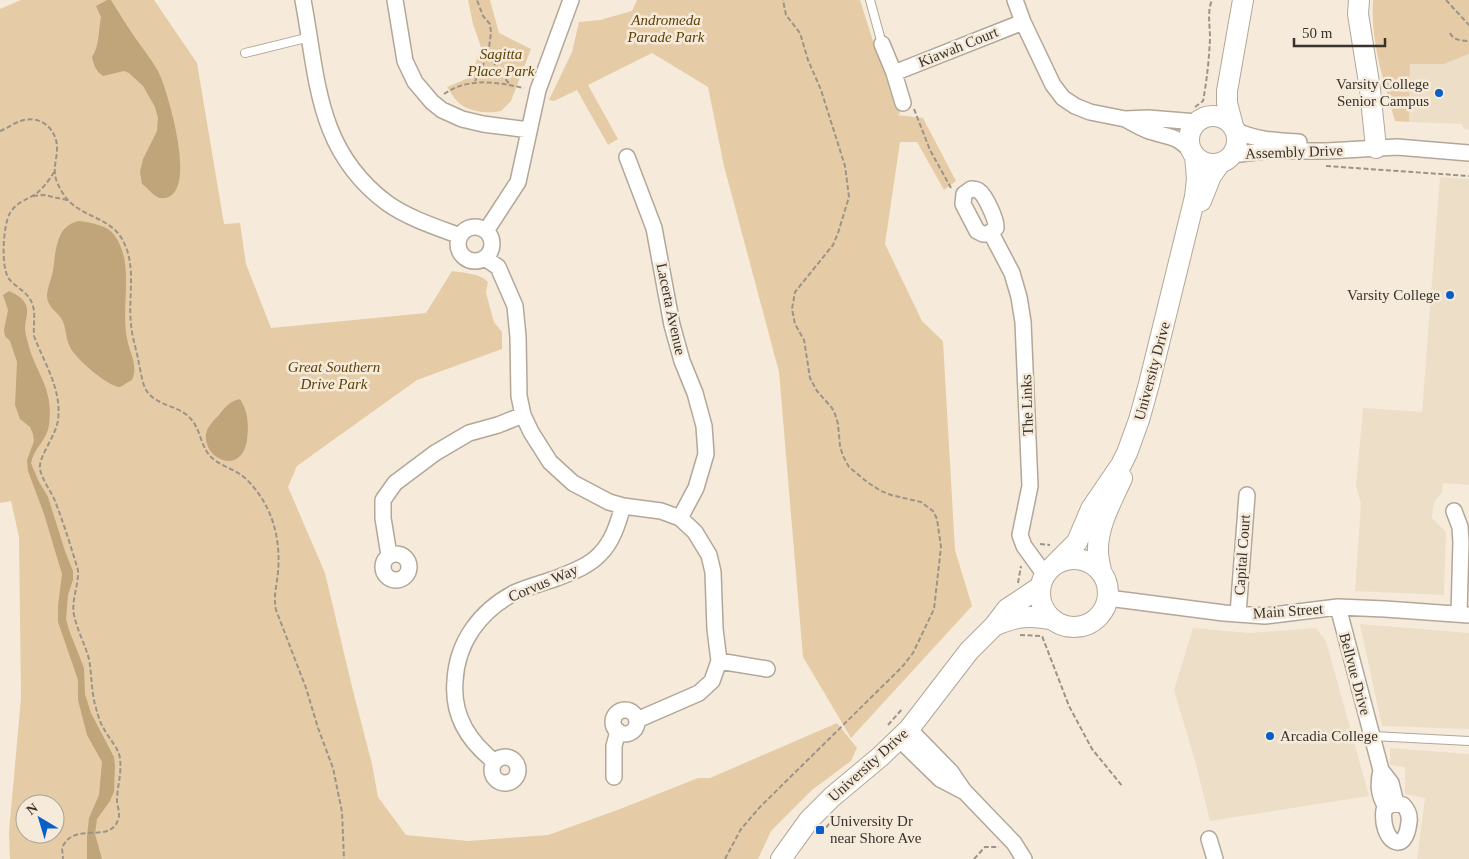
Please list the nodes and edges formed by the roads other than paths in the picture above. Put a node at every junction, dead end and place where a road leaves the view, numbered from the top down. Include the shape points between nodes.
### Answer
1 (303, 0) edge
2 (395, 0) edge
3 (571, 0) edge
4 (870, 0) edge
5 (1015, 0) edge
6 (1235, 0) edge
7 (1243, 0) edge
8 (1359, 0) edge
9 (1023, 22) junction
10 (310, 37) junction
11 (882, 44) joint
12 (245, 53) dead end
13 (894, 73) junction
14 (902, 99) road end
15 (1125, 120) junction
16 (1193, 121) junction
17 (1234, 128) junction
18 (529, 130) junction
19 (1376, 148) junction
20 (1355, 149) junction
21 (1469, 153) edge
22 (1194, 154) junction
23 (627, 157) dead end
24 (1226, 159) junction
25 (486, 231) junction
26 (991, 233) junction
27 (460, 236) junction
28 (484, 258) junction
29 (523, 415) junction
30 (1246, 495) dead end
31 (623, 506) junction
32 (1454, 511) dead end
33 (680, 518) junction
34 (389, 555) dead end
35 (1101, 571) junction
36 (1046, 575) junction
37 (1108, 598) junction
38 (1338, 608) junction
39 (1238, 614) junction
40 (1464, 614) edge
41 (1054, 620) junction
42 (994, 626) junction
43 (719, 662) junction
44 (766, 669) dead end
45 (898, 732) junction
46 (1372, 736) junction
47 (1469, 741) edge
48 (495, 762) dead end
49 (614, 777) dead end
50 (1391, 805) dead end
51 (1209, 838) dead end
52 (781, 859) edge
53 (1024, 859) edge
54 (1215, 859) edge

1 - 10 street
2 - 18 street via 405,61 415,82 432,102 462,119
3 - 18 street via 538,90
4 - 11 lane
5 - 9 street
6 - 16 street via 1222,80 1217,94
7 - 17 street via 1227,103
8 - 19 street via 1358,14
9 - 13 street, Kiawah Court
9 - 15 street via 1053,85 1063,98 1090,112
10 - 12 lane
10 - 27 street via 321,104 337,147 348,165 387,204
11 - 13 street
13 - 14 street
15 - 16 street
15 - 22 street via 1176,138
16 - 17 street via 1215,116 1228,121
16 - 22 street via 1189,144
17 - 20 street, Assembly Drive via 1265,139 1327,143
17 - 24 street via 1237,143
18 - 25 street via 518,182
19 - 20 street, Assembly Drive
19 - 21 street, Assembly Drive
20 - 24 street, Assembly Drive via 1264,151
22 - 24 street via 1207,163
22 - 36 street, University Drive via 1195,197 1139,420 1121,465 1090,508 1077,542
23 - 33 street, Lacerta Avenue via 654,228 672,325 704,426 706,454 696,488
24 - 35 street, University Drive via 1211,176 1200,201 1156,387 1143,430 1100,533
25 - 27 street via 472,227
25 - 28 street via 492,245
26 - 26 street, The Links via 996,222 982,193 971,189 962,197 963,204 976,230 983,234
26 - 36 street, The Links via 1012,273 1023,322 1030,486 1020,534 1030,556
27 - 28 street via 458,247 464,257 474,261
28 - 29 street via 498,267 515,306 519,396
29 - 31 street via 540,448 572,483
29 - 34 street via 469,433 395,482 383,500
30 - 39 street, Capital Court
31 - 33 street via 661,511
31 - 48 street, Corvus Way via 618,525 601,554 572,572 516,592 498,602 471,630 462,648 454,686 460,721 481,751
32 - 40 street via 1460,527
33 - 43 street via 695,532 709,555
35 - 36 street via 1089,562 1074,558 1064,560
35 - 37 street
36 - 41 street via 1040,596 1042,606
36 - 42 street, University Drive via 1007,609
37 - 39 street, Main Street
37 - 41 street via 1104,609 1087,625 1064,626
38 - 39 street, Main Street via 1265,616
38 - 40 street, Main Street
38 - 46 street, Bellvue Drive
41 - 42 street, University Drive via 1035,616 1010,619
42 - 45 street, University Drive
43 - 44 street
43 - 49 street via 707,688 685,700 637,720 630,711 618,711 612,721 618,732 614,746
45 - 52 street, University Drive via 881,756 809,820
45 - 53 street via 940,779 964,791 1014,843
46 - 47 lane
46 - 50 street, Bellvue Drive via 1381,770 1378,786
51 - 54 street

